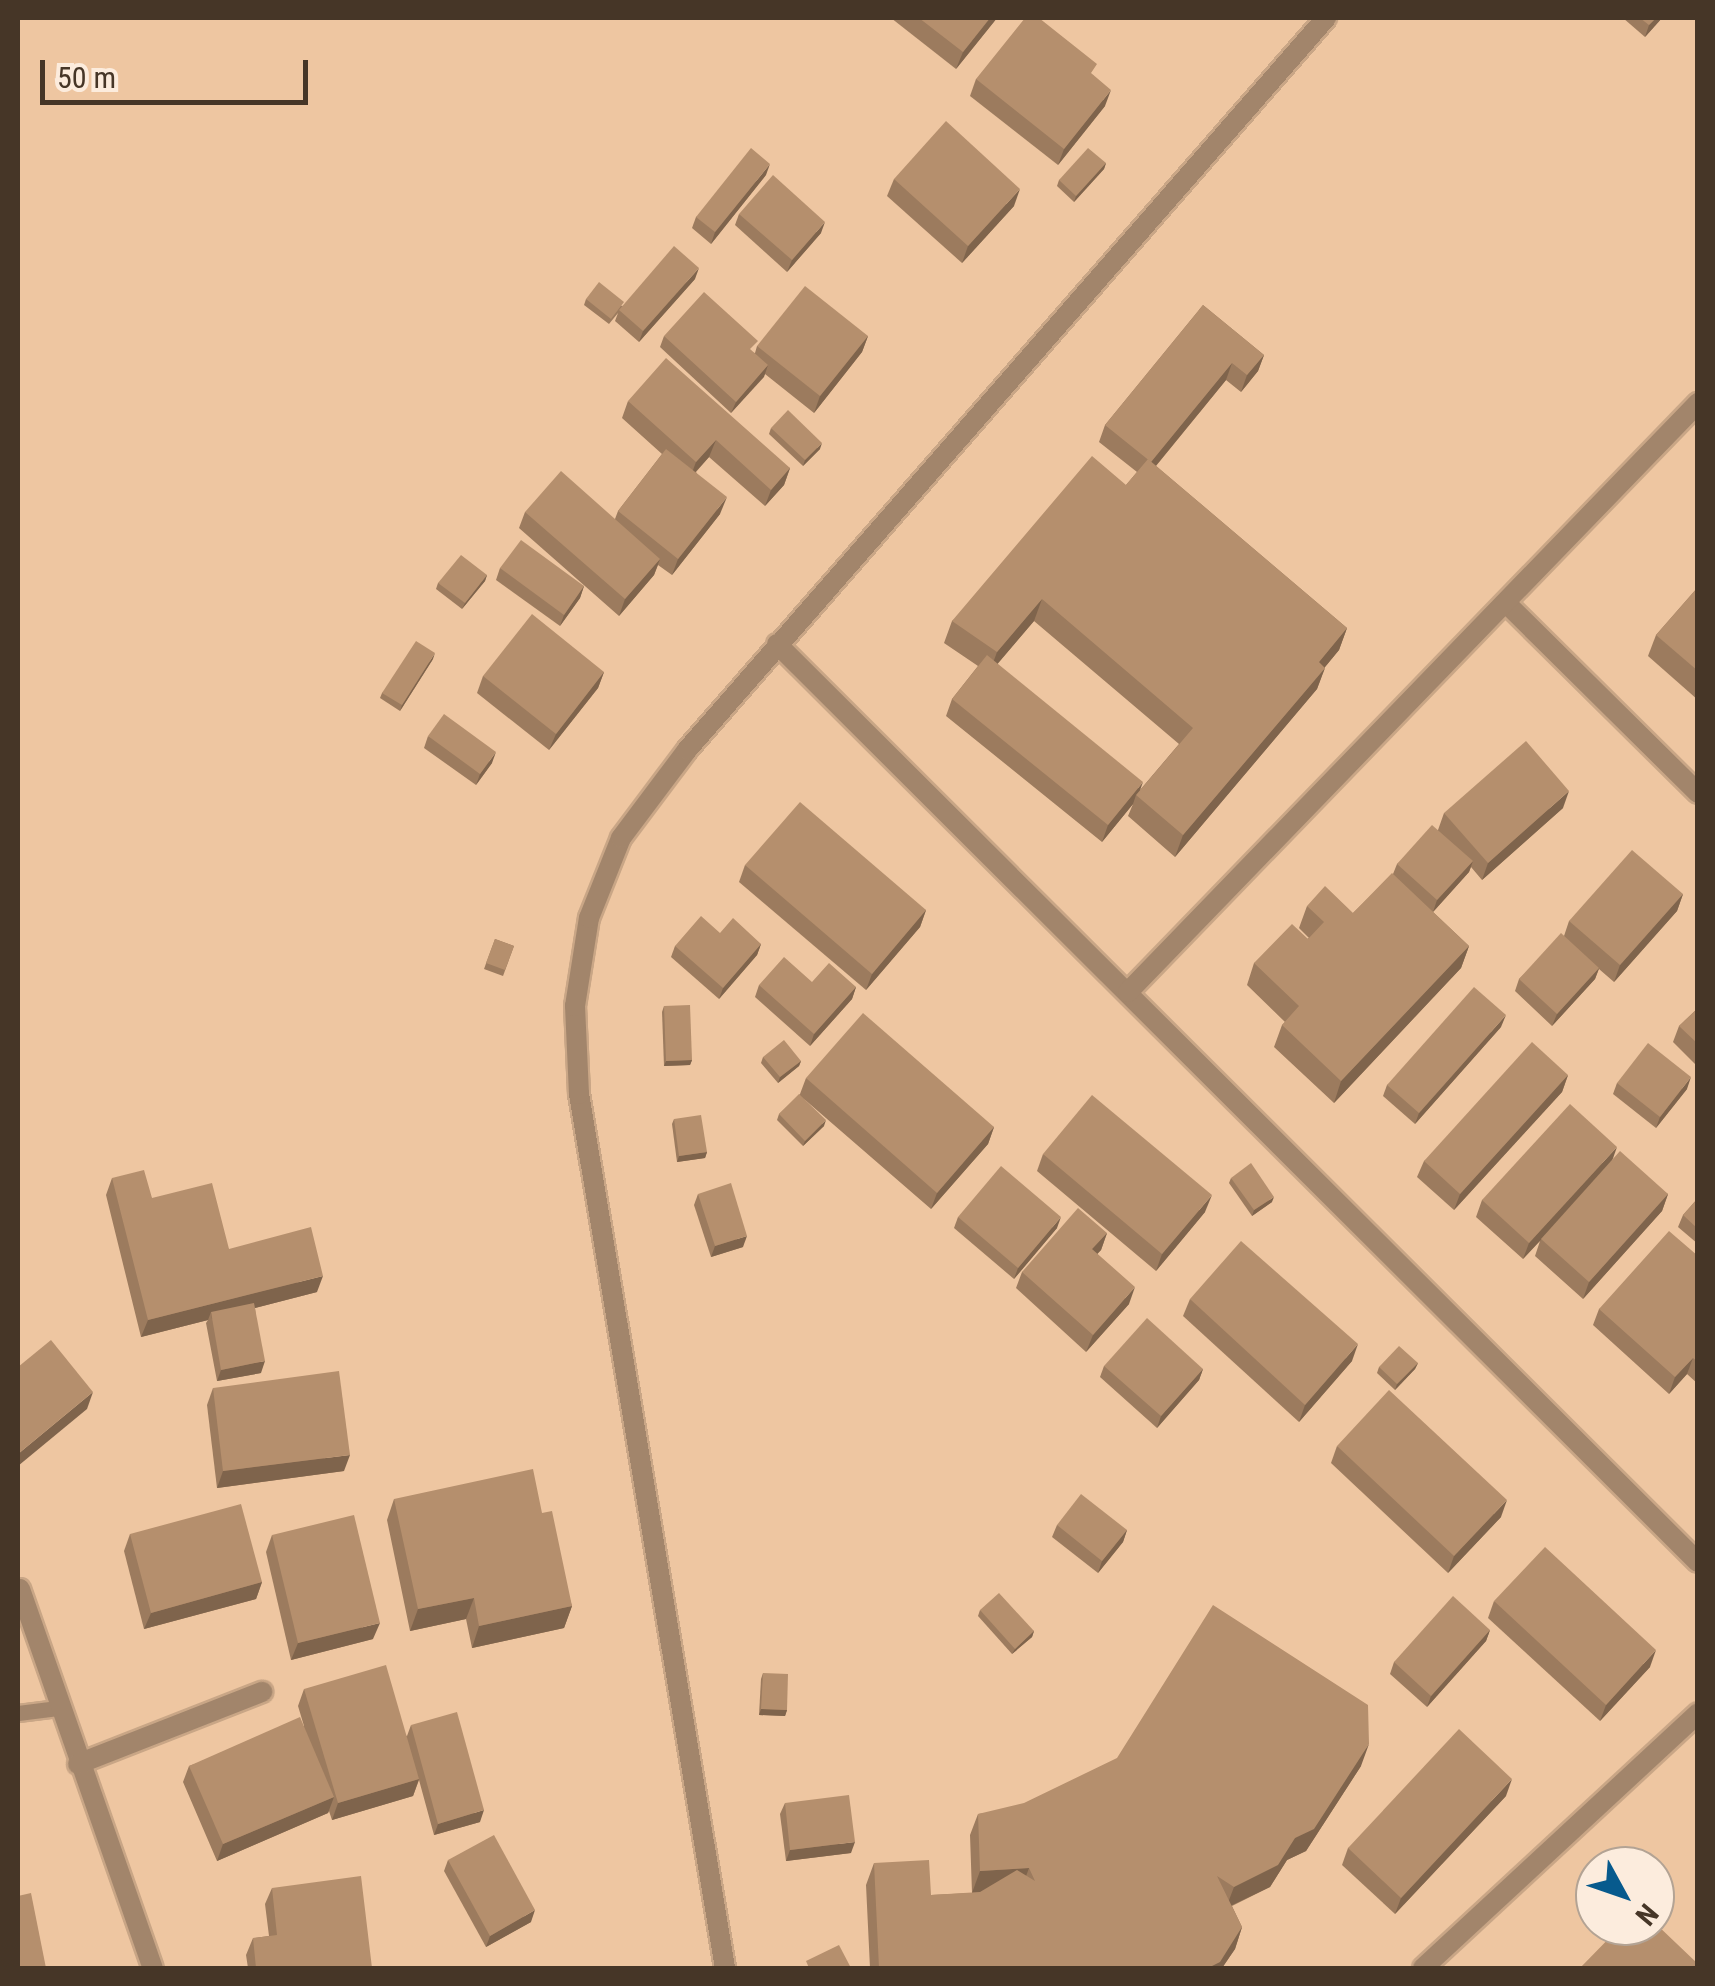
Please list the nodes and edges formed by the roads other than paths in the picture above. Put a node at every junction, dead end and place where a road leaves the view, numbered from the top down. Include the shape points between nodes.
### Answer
1 (1326, 18) edge
2 (1698, 403) edge
3 (1506, 604) junction
4 (777, 644) junction
5 (1698, 793) edge
6 (1128, 992) junction
7 (1698, 1562) edge
8 (20, 1589) edge
9 (262, 1692) dead end
10 (58, 1708) junction
11 (1698, 1712) edge
12 (18, 1714) edge
13 (78, 1764) junction
14 (152, 1968) edge
15 (725, 1968) edge
16 (1423, 1968) edge

1 - 4 street
2 - 3 street
3 - 5 street
3 - 6 street
4 - 6 street
4 - 15 street via 621,838 589,918 575,1006 579,1094
6 - 7 street
8 - 10 street
9 - 13 street
10 - 12 lane
10 - 13 street
11 - 16 street
13 - 14 street

